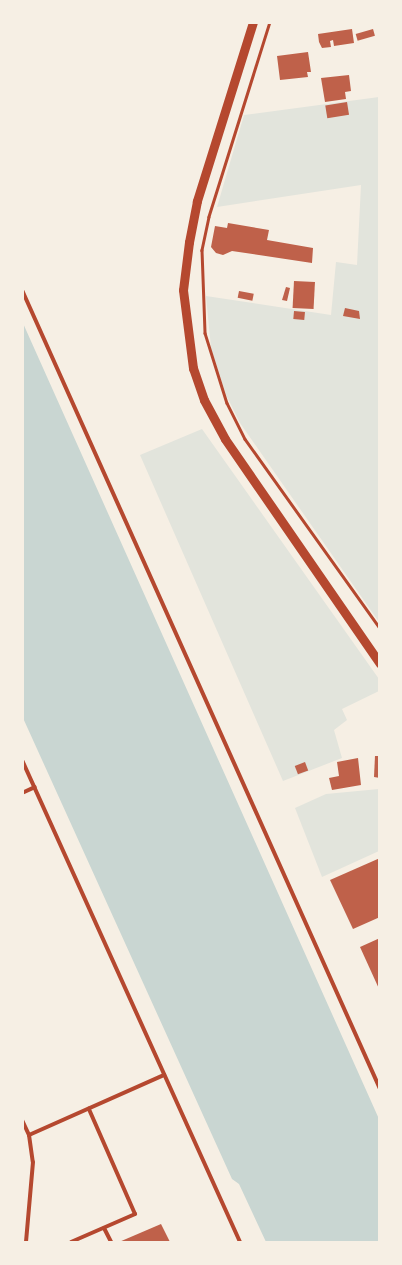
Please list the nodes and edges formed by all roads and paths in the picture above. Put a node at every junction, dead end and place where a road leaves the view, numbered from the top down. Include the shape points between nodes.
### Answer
1 (253, 22) edge
2 (270, 22) edge
3 (22, 290) edge
4 (380, 628) edge
5 (380, 664) edge
6 (22, 760) edge
7 (35, 787) junction
8 (22, 793) edge
9 (164, 1075) junction
10 (380, 1090) edge
11 (89, 1109) junction
12 (22, 1120) edge
13 (29, 1135) junction
14 (104, 1228) junction
15 (26, 1242) edge
16 (71, 1242) edge
17 (111, 1242) edge
18 (240, 1242) edge

1 - 5 street via 197,201 191,234 183,290 193,368 204,400 225,439
2 - 4 path via 206,234 202,279 205,333 227,403 245,439
3 - 10 lane
6 - 7 lane
7 - 8 lane
7 - 9 lane
9 - 11 lane
9 - 18 lane
11 - 13 lane
11 - 14 lane via 135,1214
12 - 13 lane
13 - 15 lane via 33,1162
14 - 16 lane
14 - 17 lane

